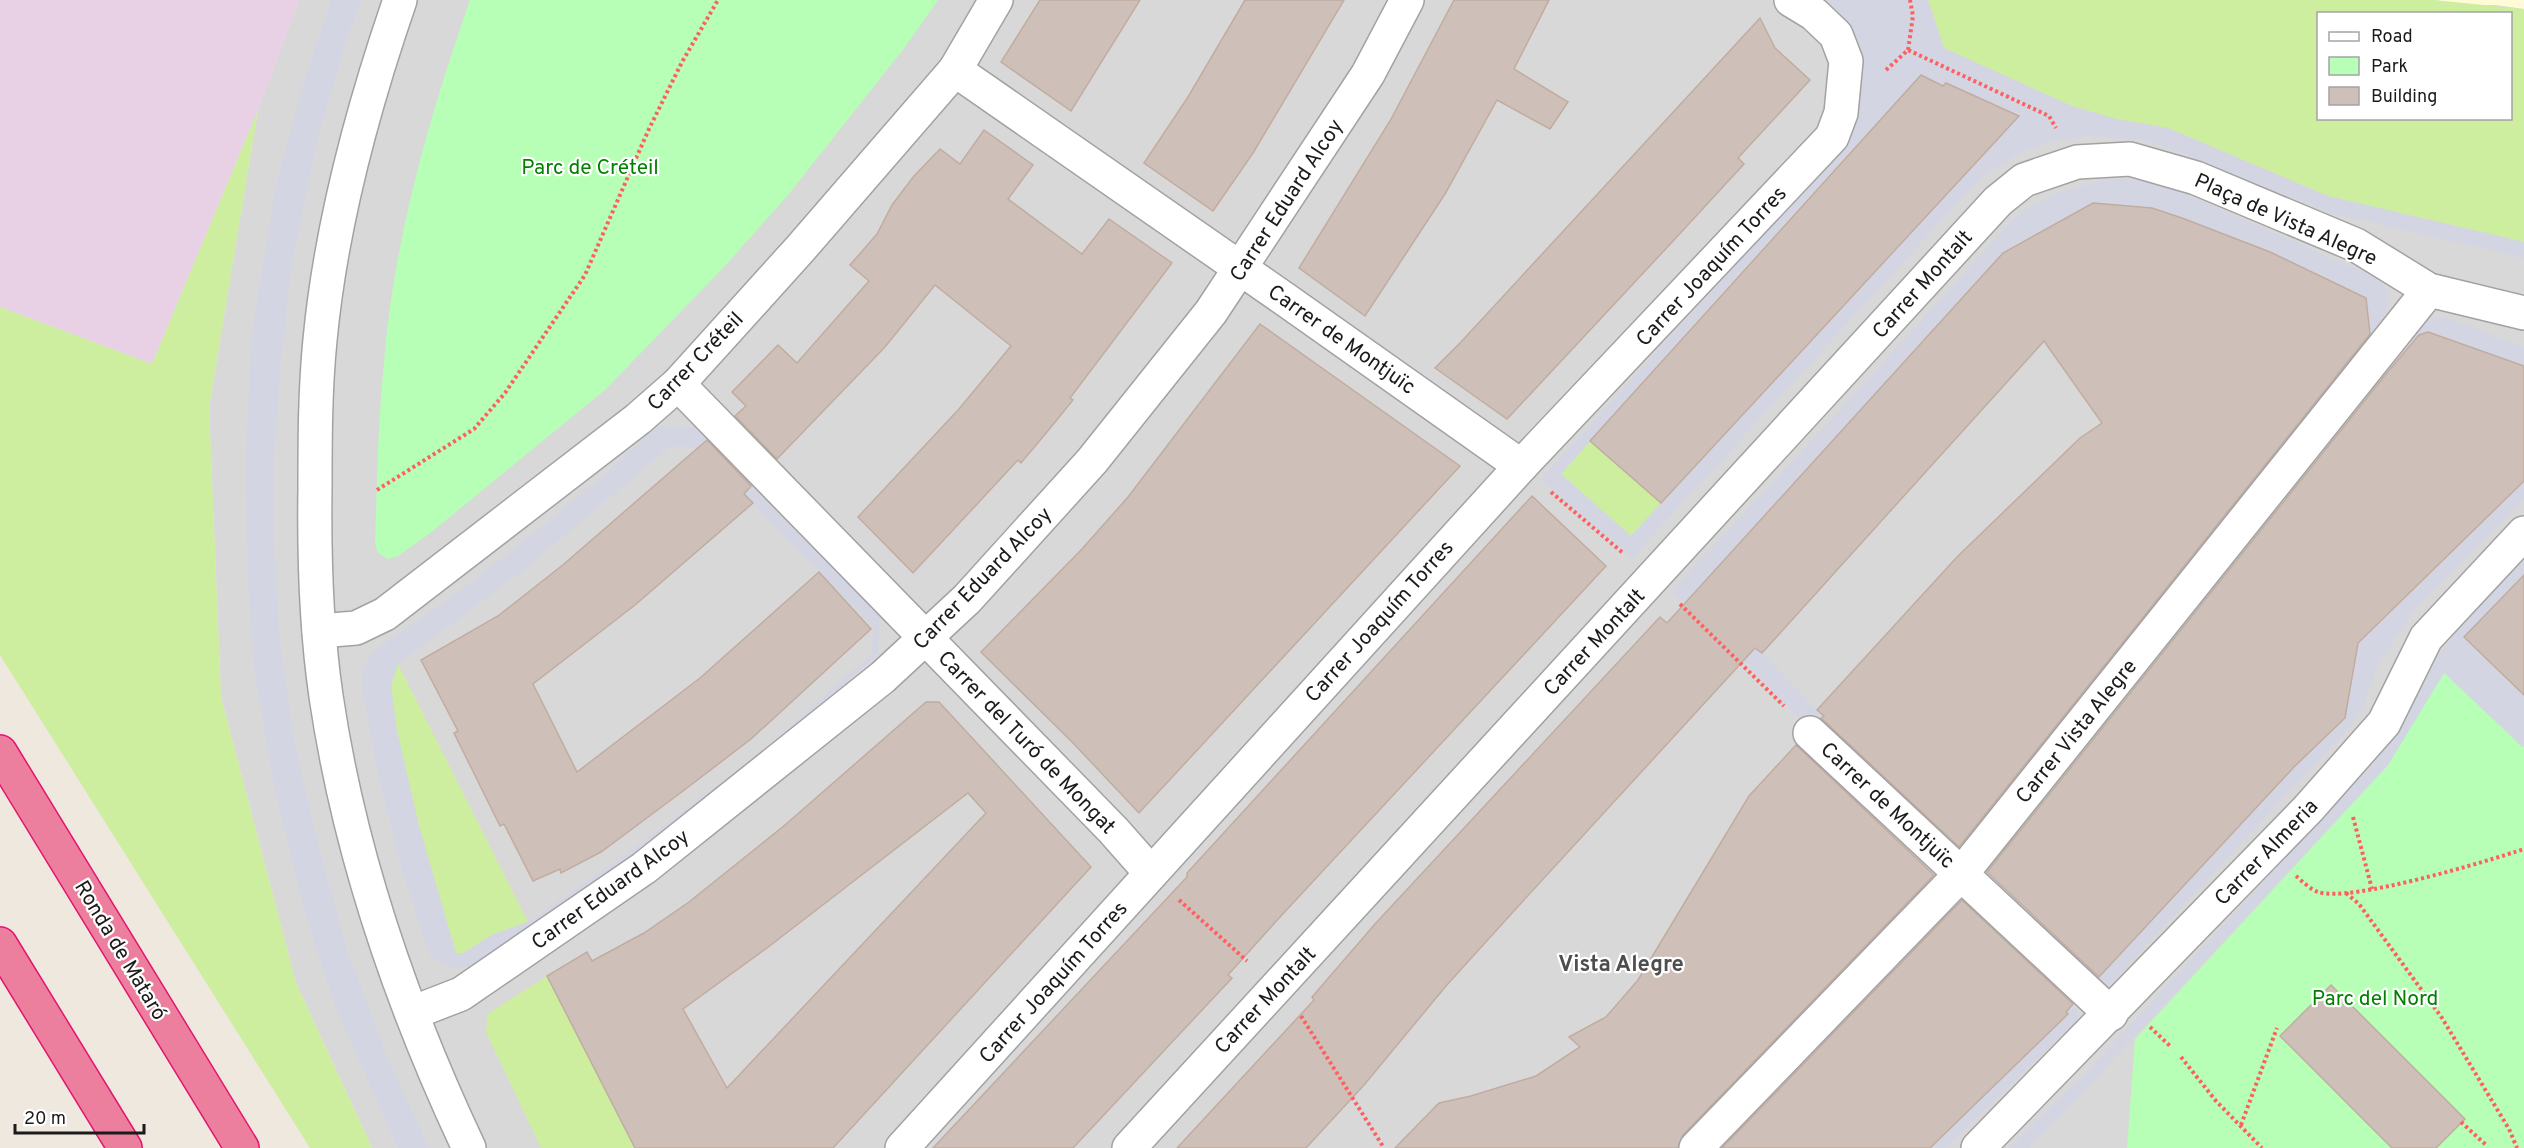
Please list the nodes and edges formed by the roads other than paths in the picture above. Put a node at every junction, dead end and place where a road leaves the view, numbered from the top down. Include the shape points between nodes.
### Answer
1 (400, 0) edge
2 (996, 0) edge
3 (1407, 0) edge
4 (1791, 0) edge
5 (955, 70) junction
6 (2077, 162) joint
7 (1241, 269) junction
8 (2428, 290) junction
9 (2524, 313) edge
10 (678, 384) junction
11 (1521, 466) junction
12 (2524, 533) edge
13 (319, 631) junction
14 (926, 637) junction
15 (1810, 733) road end
16 (0, 752) edge
17 (1151, 873) junction
18 (1962, 873) junction
19 (0, 945) edge
20 (412, 1013) junction
21 (2111, 1014) junction
22 (124, 1148) edge
23 (242, 1148) edge
24 (469, 1148) edge
25 (902, 1148) edge
26 (1129, 1148) edge
27 (1696, 1148) edge
28 (1978, 1148) edge

1 - 13 street via 349,171 320,340 314,533
2 - 5 street, Carrer Créteil
3 - 7 street, Carrer Eduard Alcoy via 1368,74
4 - 11 street, Carrer Joaquím Torres via 1814,14 1836,35 1846,61 1840,113 1832,137
5 - 7 street, Carrer de Montjuïc
5 - 10 street, Carrer Créteil
6 - 8 street, Plaça de Vista Alegre via 2130,159 2196,178 2356,245
6 - 26 street, Carrer Montalt via 2024,180 1998,201
7 - 11 street, Carrer de Montjuïc
7 - 14 street, Carrer Eduard Alcoy via 1212,312 1092,461 968,598
8 - 9 street, Plaça de Vista Alegre
8 - 18 street, Carrer Vista Alegre
10 - 13 street, Carrer Créteil via 385,614 356,628
10 - 14 street, Carrer del Turó de Mongat
11 - 17 street, Carrer Joaquím Torres
12 - 21 street, Carrer Almeria via 2426,638 2384,723 2308,809
13 - 20 street via 326,696 344,790 369,890
14 - 17 street, Carrer del Turó de Mongat
14 - 20 street, Carrer Eduard Alcoy via 883,677 645,868 461,994
15 - 18 street, Carrer de Montjuïc
16 - 23 highway, Ronda de Mataró
17 - 25 street, Carrer Joaquím Torres
18 - 21 street, Carrer de Montjuïc
18 - 27 street, Carrer Vista Alegre
19 - 22 highway
20 - 24 street
21 - 28 street, Carrer Almeria

